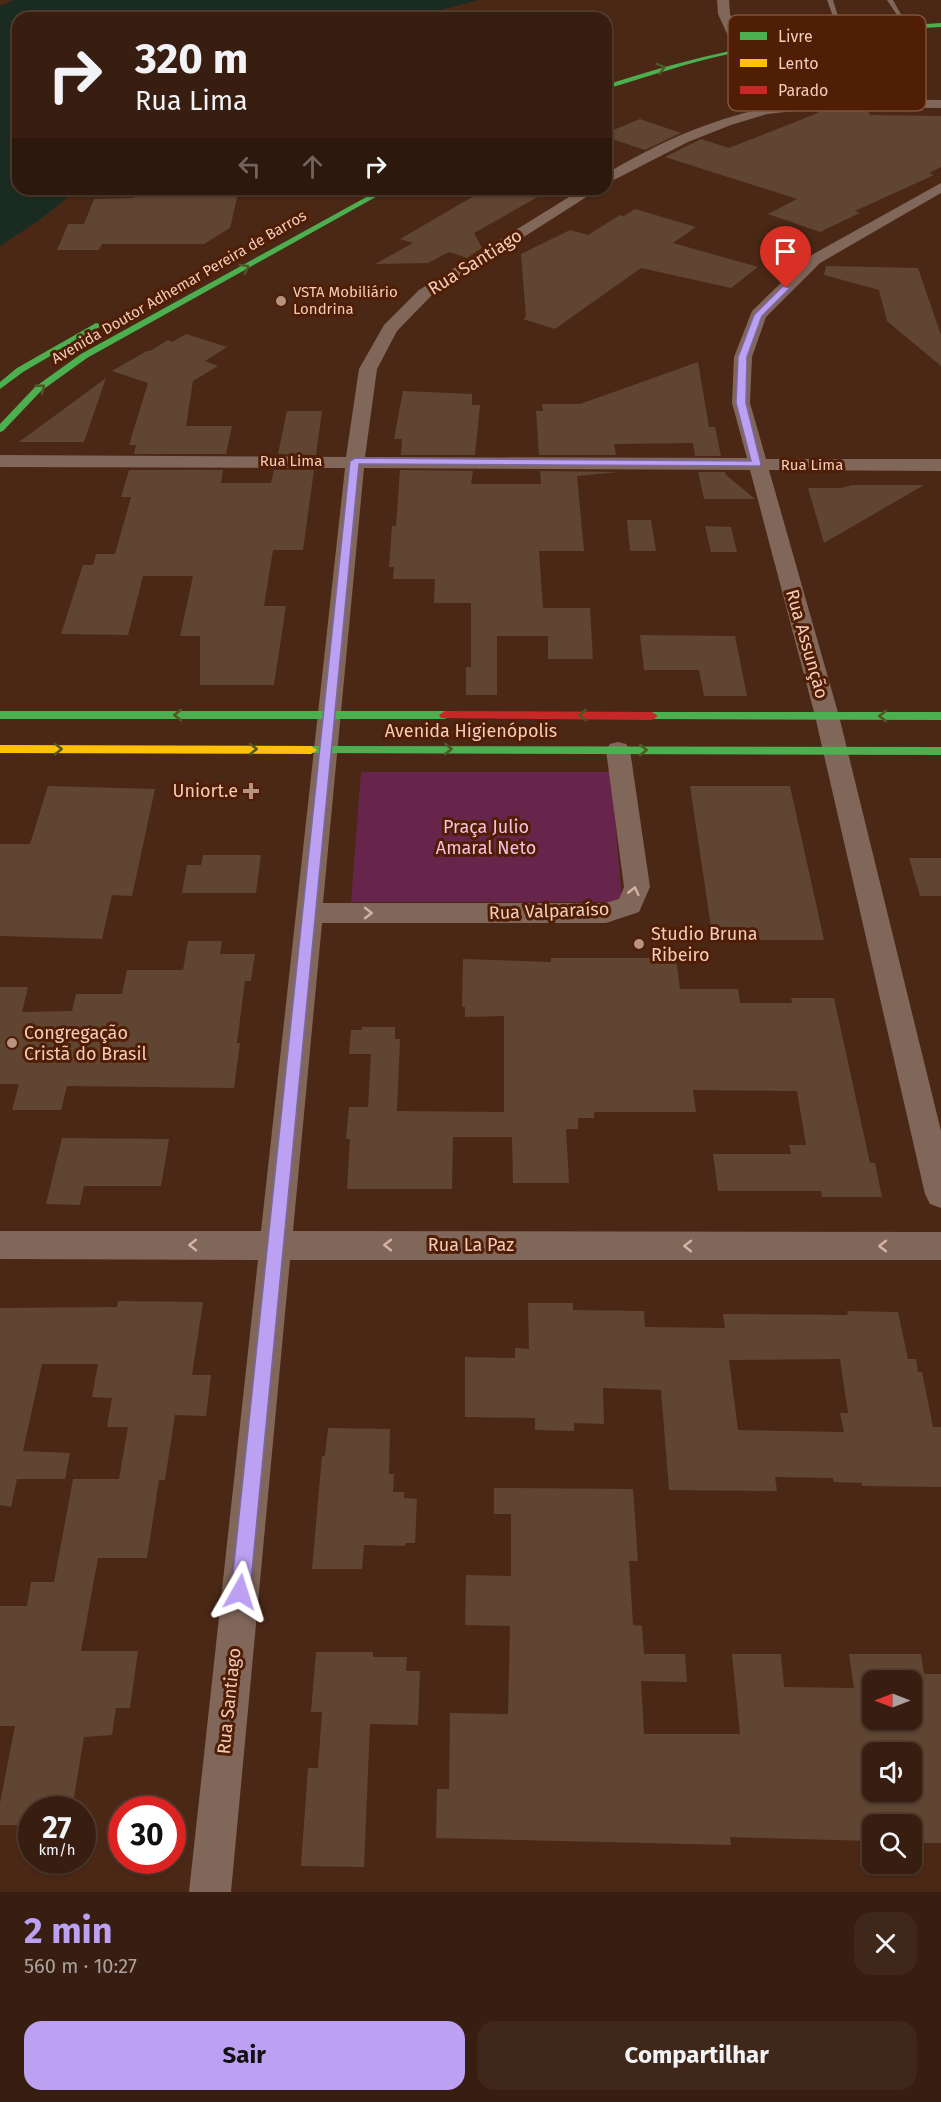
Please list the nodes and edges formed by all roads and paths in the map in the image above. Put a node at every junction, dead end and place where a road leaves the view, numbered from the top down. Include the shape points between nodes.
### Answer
1 (723, 0) edge
2 (830, 0) edge
3 (890, 0) edge
4 (838, 15) edge
5 (900, 15) edge
6 (926, 16) edge
7 (941, 16) edge
8 (728, 23) edge
9 (926, 25) edge
10 (941, 25) edge
11 (728, 40) edge
12 (728, 50) edge
13 (612, 71) edge
14 (612, 85) edge
15 (926, 104) edge
16 (941, 104) edge
17 (762, 111) edge
18 (612, 176) edge
19 (941, 187) edge
20 (375, 195) edge
21 (582, 195) edge
22 (288, 223) dead end
23 (313, 230) junction
24 (116, 316) dead end
25 (0, 386) edge
26 (7, 411) edge
27 (0, 429) edge
28 (0, 461) edge
29 (355, 461) junction
30 (756, 464) junction
31 (941, 465) edge
32 (0, 715) edge
33 (329, 715) junction
34 (827, 716) junction
35 (941, 716) edge
36 (0, 748) edge
37 (326, 749) junction
38 (618, 750) junction
39 (834, 750) junction
40 (941, 751) edge
41 (309, 913) junction
42 (941, 1194) edge
43 (0, 1245) edge
44 (276, 1245) junction
45 (941, 1246) edge
46 (210, 1892) edge

1 - 8 street
2 - 4 lane
3 - 5 lane
6 - 7 street
9 - 10 street
11 - 13 street
14 -> 12 street
15 - 16 street
17 - 18 street via 700,132
19 - 30 street, Rua Assunção via 814,261 758,315 743,357 741,403
20 - 23 street, Avenida Doutor Adhemar Pereira de Barros
21 - 29 street, Rua Santiago via 425,293 390,329 368,369
22 - 23 street
26 -> 23 street, Avenida Doutor Adhemar Pereira de Barros via 112,341
24 - 25 street, Avenida Doutor Adhemar Pereira de Barros via 20,370
26 - 27 street, Avenida Doutor Adhemar Pereira de Barros
28 - 29 street, Rua Lima
29 - 30 street, Rua Lima
29 - 33 street, Rua Santiago
30 - 31 street, Rua Lima
30 - 34 street, Rua Assunção
33 -> 32 street, Avenida Higienópolis
34 -> 33 street, Avenida Higienópolis
33 - 37 street, Rua Santiago
35 -> 34 street, Avenida Higienópolis
34 - 39 street, Rua Assunção
36 -> 37 street, Avenida Higienópolis
37 -> 38 street, Avenida Higienópolis
37 - 41 street, Rua Santiago
38 -> 39 street, Avenida Higienópolis
41 -> 38 street, Rua Valparaíso via 606,913 630,905 637,887
39 - 40 street, Avenida Higienópolis
39 - 42 street, Rua Assunção
41 - 44 street, Rua Santiago
44 -> 43 street, Rua La Paz
45 -> 44 street, Rua La Paz
44 - 46 street, Rua Santiago

